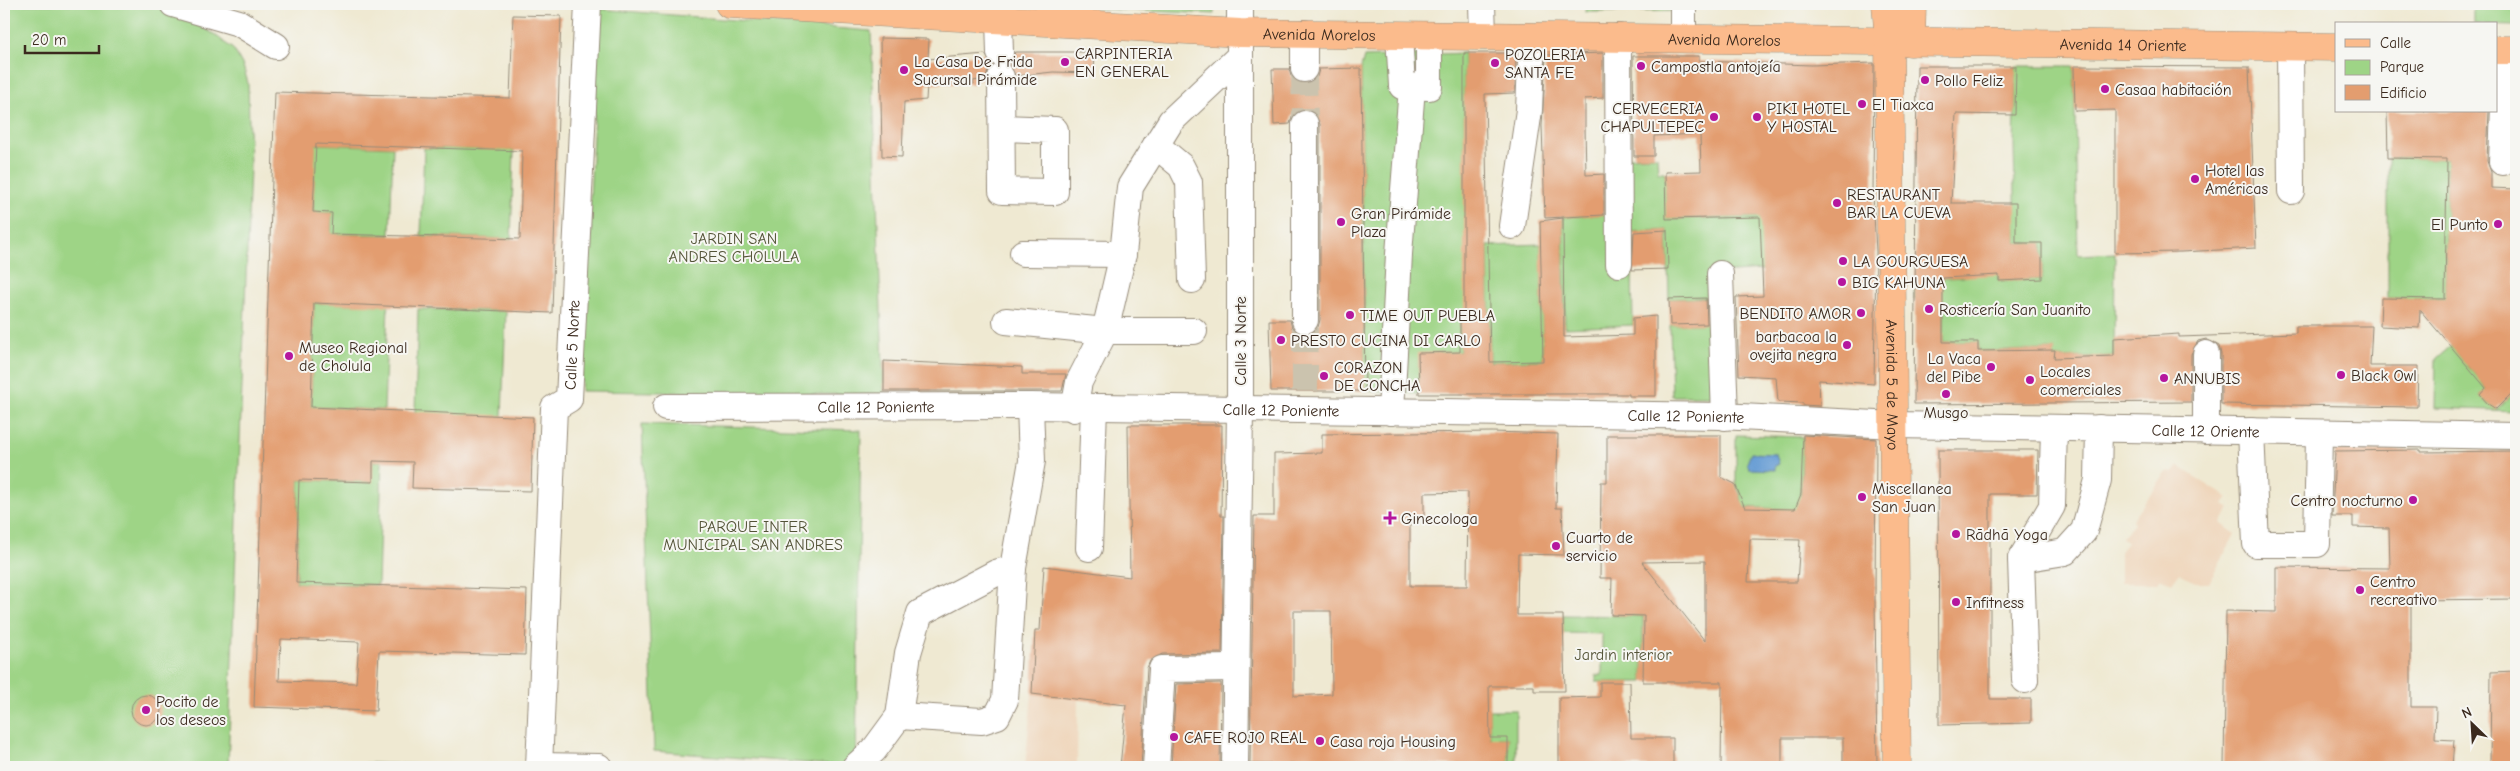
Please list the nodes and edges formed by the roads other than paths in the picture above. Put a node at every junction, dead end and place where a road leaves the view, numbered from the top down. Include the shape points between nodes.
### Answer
1 (173, 4) edge
2 (588, 4) edge
3 (729, 4) edge
4 (1240, 4) edge
5 (1482, 4) edge
6 (1683, 4) edge
7 (1886, 4) edge
8 (1912, 4) edge
9 (1000, 19) junction
10 (1304, 33) junction
11 (1399, 35) junction
12 (1429, 35) junction
13 (1483, 35) junction
14 (1532, 37) junction
15 (1618, 38) junction
16 (1683, 38) junction
17 (1900, 42) junction
18 (1240, 44) junction
19 (276, 46) dead end
20 (2290, 46) junction
21 (2335, 47) edge
22 (2506, 50) edge
23 (1304, 69) tunnel mouth
24 (1412, 87) junction
25 (1304, 124) tunnel mouth
26 (1003, 128) dead end
27 (1156, 145) junction
28 (2502, 162) dead end
29 (2291, 191) dead end
30 (1512, 226) dead end
31 (1024, 253) dead end
32 (1123, 254) junction
33 (1619, 264) dead end
34 (1720, 274) dead end
35 (1192, 280) dead end
36 (1305, 320) tunnel mouth
37 (1006, 321) dead end
38 (1106, 330) junction
39 (1194, 331) dead end
40 (2206, 354) dead end
41 (1030, 406) junction
42 (666, 407) dead end
43 (1084, 408) junction
44 (1240, 410) junction
45 (1391, 412) junction
46 (1725, 417) junction
47 (1894, 425) junction
48 (2054, 428) junction
49 (2099, 428) junction
50 (2206, 430) junction
51 (2251, 431) junction
52 (2319, 432) junction
53 (2516, 436) edge
54 (1089, 548) dead end
55 (2022, 559) junction
56 (1013, 568) junction
57 (1236, 668) junction
58 (2025, 680) dead end
59 (899, 716) junction
60 (539, 766) edge
61 (599, 767) edge
62 (855, 767) edge
63 (1156, 767) edge
64 (1235, 767) edge
65 (1897, 767) edge

1 - 19 street via 239,24
2 - 60 street, Calle 5 Norte via 569,399 554,408
3 - 9 main road, Avenida Morelos
4 - 18 street, Calle 3 Norte
5 - 13 street
6 - 16 street
7 - 17 main road, Avenida 5 de Mayo
8 - 17 main road, Avenida 5 de Mayo
9 - 18 main road, Avenida Morelos
9 - 26 street
10 - 11 main road, Avenida Morelos
10 - 18 main road, Avenida Morelos
10 - 23 street
11 - 12 main road, Avenida Morelos
11 - 24 street via 1402,86
12 - 13 main road, Avenida Morelos
12 - 24 street via 1429,87
13 - 14 main road, Avenida Morelos
14 - 15 main road, Avenida Morelos
14 - 30 street via 1529,110
15 - 16 main road, Avenida Morelos
15 - 33 street
16 - 17 main road, Avenida Morelos
17 - 20 main road, Avenida 14 Oriente
17 - 47 main road, Avenida 5 de Mayo
18 - 27 street via 1171,121
18 - 44 street, Calle 3 Norte
20 - 21 main road, Avenida 14 Oriente
20 - 29 street
22 - 28 street
24 - 45 street
25 - 36 street
27 - 32 street via 1130,187
27 - 35 street via 1181,166 1189,182
31 - 32 street
32 - 38 street
34 - 46 street
37 - 38 street
38 - 39 street
38 - 43 street via 1079,382
40 - 50 street
41 - 42 street, Calle 12 Poniente
41 - 43 street, Calle 12 Poniente
41 - 56 street via 1032,461
43 - 44 street, Calle 12 Poniente
43 - 54 street
44 - 45 street, Calle 12 Poniente via 1305,400
44 - 57 street, Calle 3 Norte
45 - 46 street, Calle 12 Poniente
46 - 47 street, Calle 12 Poniente
47 - 48 street, Calle 12 Oriente
47 - 65 main road, Avenida 5 de Mayo
48 - 49 street, Calle 12 Oriente
48 - 55 street via 2052,506
49 - 50 street, Calle 12 Oriente
49 - 55 street via 2098,480 2084,531 2065,552
50 - 51 street, Calle 12 Oriente
51 - 52 street, Calle 12 Oriente
51 - 52 street via 2256,544 2317,544
52 - 53 street, Calle 12 Oriente
55 - 58 street
56 - 59 street via 996,573 920,613 908,653
56 - 59 street via 1005,700 996,716 982,721
57 - 63 street via 1162,670
57 - 64 street, Calle 3 Norte
59 - 62 street via 874,750
60 - 61 street

